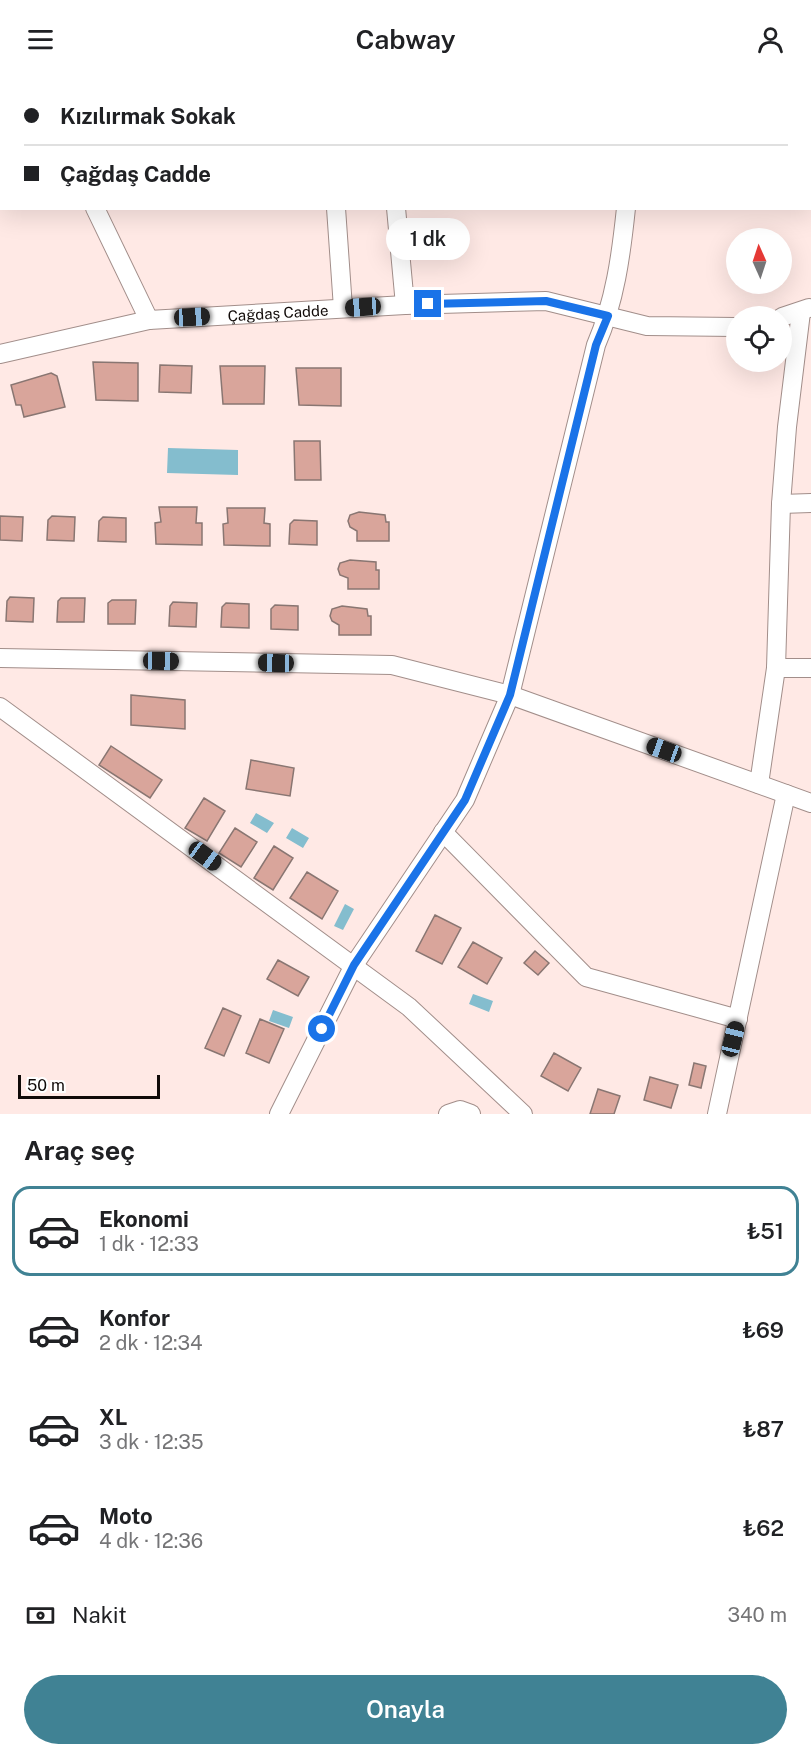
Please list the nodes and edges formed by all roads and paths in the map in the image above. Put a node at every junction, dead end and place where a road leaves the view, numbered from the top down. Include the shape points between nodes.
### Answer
1 (96, 210) edge
2 (336, 210) edge
3 (396, 210) edge
4 (626, 210) edge
5 (405, 304) junction
6 (343, 308) junction
7 (806, 309) edge
8 (608, 316) junction
9 (149, 320) junction
10 (726, 327) edge
11 (0, 354) edge
12 (811, 503) edge
13 (781, 504) junction
14 (0, 658) edge
15 (776, 668) junction
16 (811, 668) edge
17 (510, 695) junction
18 (0, 707) edge
19 (759, 784) junction
20 (786, 794) junction
21 (811, 803) edge
22 (442, 832) junction
23 (354, 965) junction
24 (738, 1019) junction
25 (279, 1114) edge
26 (448, 1114) edge
27 (471, 1114) edge
28 (523, 1114) edge
29 (717, 1114) edge

1 - 9 street
2 - 6 street
3 - 5 street
4 - 8 street via 619,270
5 - 6 street, Çağdaş Cadde
5 - 8 street, Çağdaş Cadde via 546,301
6 - 9 street, Çağdaş Cadde
7 - 13 street via 787,427
8 - 10 street, Çağdaş Cadde via 647,326
8 - 17 street via 596,345
9 - 11 street, Çağdaş Cadde
12 - 13 street
13 - 15 street
14 - 17 street via 392,665
15 - 16 street
15 - 19 street
17 - 19 street
17 - 22 street via 465,800
18 - 23 street
19 - 20 street
20 - 21 street
20 - 24 street
22 - 23 street
22 - 24 street via 586,977
23 - 25 street
23 - 28 street via 409,1006
24 - 29 street
26 - 27 street via 459,1110

